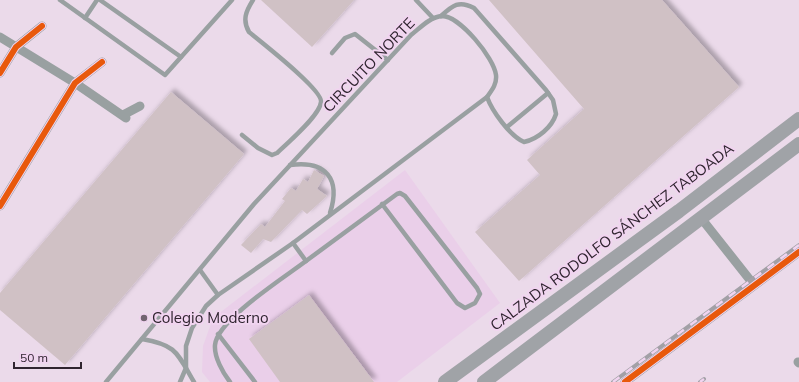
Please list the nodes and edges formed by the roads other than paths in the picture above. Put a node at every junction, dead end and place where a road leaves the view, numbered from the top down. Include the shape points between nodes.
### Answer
1 (60, 0) edge
2 (98, 0) edge
3 (232, 0) edge
4 (253, 0) edge
5 (416, 0) edge
6 (441, 16) junction
7 (85, 18) junction
8 (433, 18) junction
9 (42, 26) dead end
10 (0, 37) edge
11 (16, 47) junction
12 (332, 53) dead end
13 (181, 57) junction
14 (388, 60) junction
15 (102, 62) dead end
16 (0, 73) edge
17 (75, 83) junction
18 (548, 93) junction
19 (487, 97) junction
20 (140, 106) dead end
21 (799, 119) edge
22 (507, 127) junction
23 (242, 135) dead end
24 (799, 144) edge
25 (290, 165) junction
26 (382, 204) junction
27 (0, 206) edge
28 (330, 213) junction
29 (701, 218) junction
30 (293, 242) junction
31 (799, 252) edge
32 (306, 261) junction
33 (200, 270) junction
34 (754, 285) junction
35 (218, 294) junction
36 (218, 334) junction
37 (142, 338) junction
38 (186, 368) junction
39 (106, 382) edge
40 (180, 382) edge
41 (194, 382) edge
42 (230, 382) edge
43 (255, 382) edge
44 (445, 382) edge
45 (484, 382) edge
46 (625, 382) edge

1 - 7 lane
2 - 7 lane
2 - 13 lane
3 - 13 lane
4 - 23 lane via 244,18 247,28 311,84 321,97 321,102 313,116 277,153 266,153
5 - 8 lane
6 - 8 lane, CIRCUITO NORTE
6 - 18 lane via 456,4 463,3 474,8
6 - 19 lane via 450,17 465,29 482,48 495,69 495,84
7 - 13 lane via 165,75
8 - 14 lane, CIRCUITO NORTE via 411,35
9 - 11 street
10 - 11 street
11 - 16 street
11 - 17 street
12 - 14 lane via 345,38 355,34
14 - 25 lane, CIRCUITO NORTE
15 - 17 street
17 - 20 street via 125,116
17 - 27 street
18 - 22 lane
18 - 22 lane via 556,108 556,114 552,123 539,136 524,142
19 - 22 lane
19 - 28 lane
21 - 44 main road, CALZADA RODOLFO SÁNCHEZ TABOADA via 662,224
24 - 29 main road
25 - 28 lane via 310,164 330,176 335,189
25 - 33 lane, CIRCUITO NORTE
26 - 26 lane via 457,303 465,308 474,303 480,294 477,288 405,196 397,194
26 - 32 lane
28 - 30 lane
29 - 34 street
29 - 45 main road
30 - 32 lane
30 - 35 lane
31 - 34 street
32 - 36 lane via 243,308
33 - 35 lane
33 - 37 lane, CIRCUITO NORTE
34 - 46 street
35 - 38 lane via 206,306 192,328 186,346
36 - 42 lane via 216,357
36 - 43 lane
37 - 38 lane via 169,346
37 - 39 lane, CIRCUITO NORTE
38 - 40 lane
38 - 41 lane

